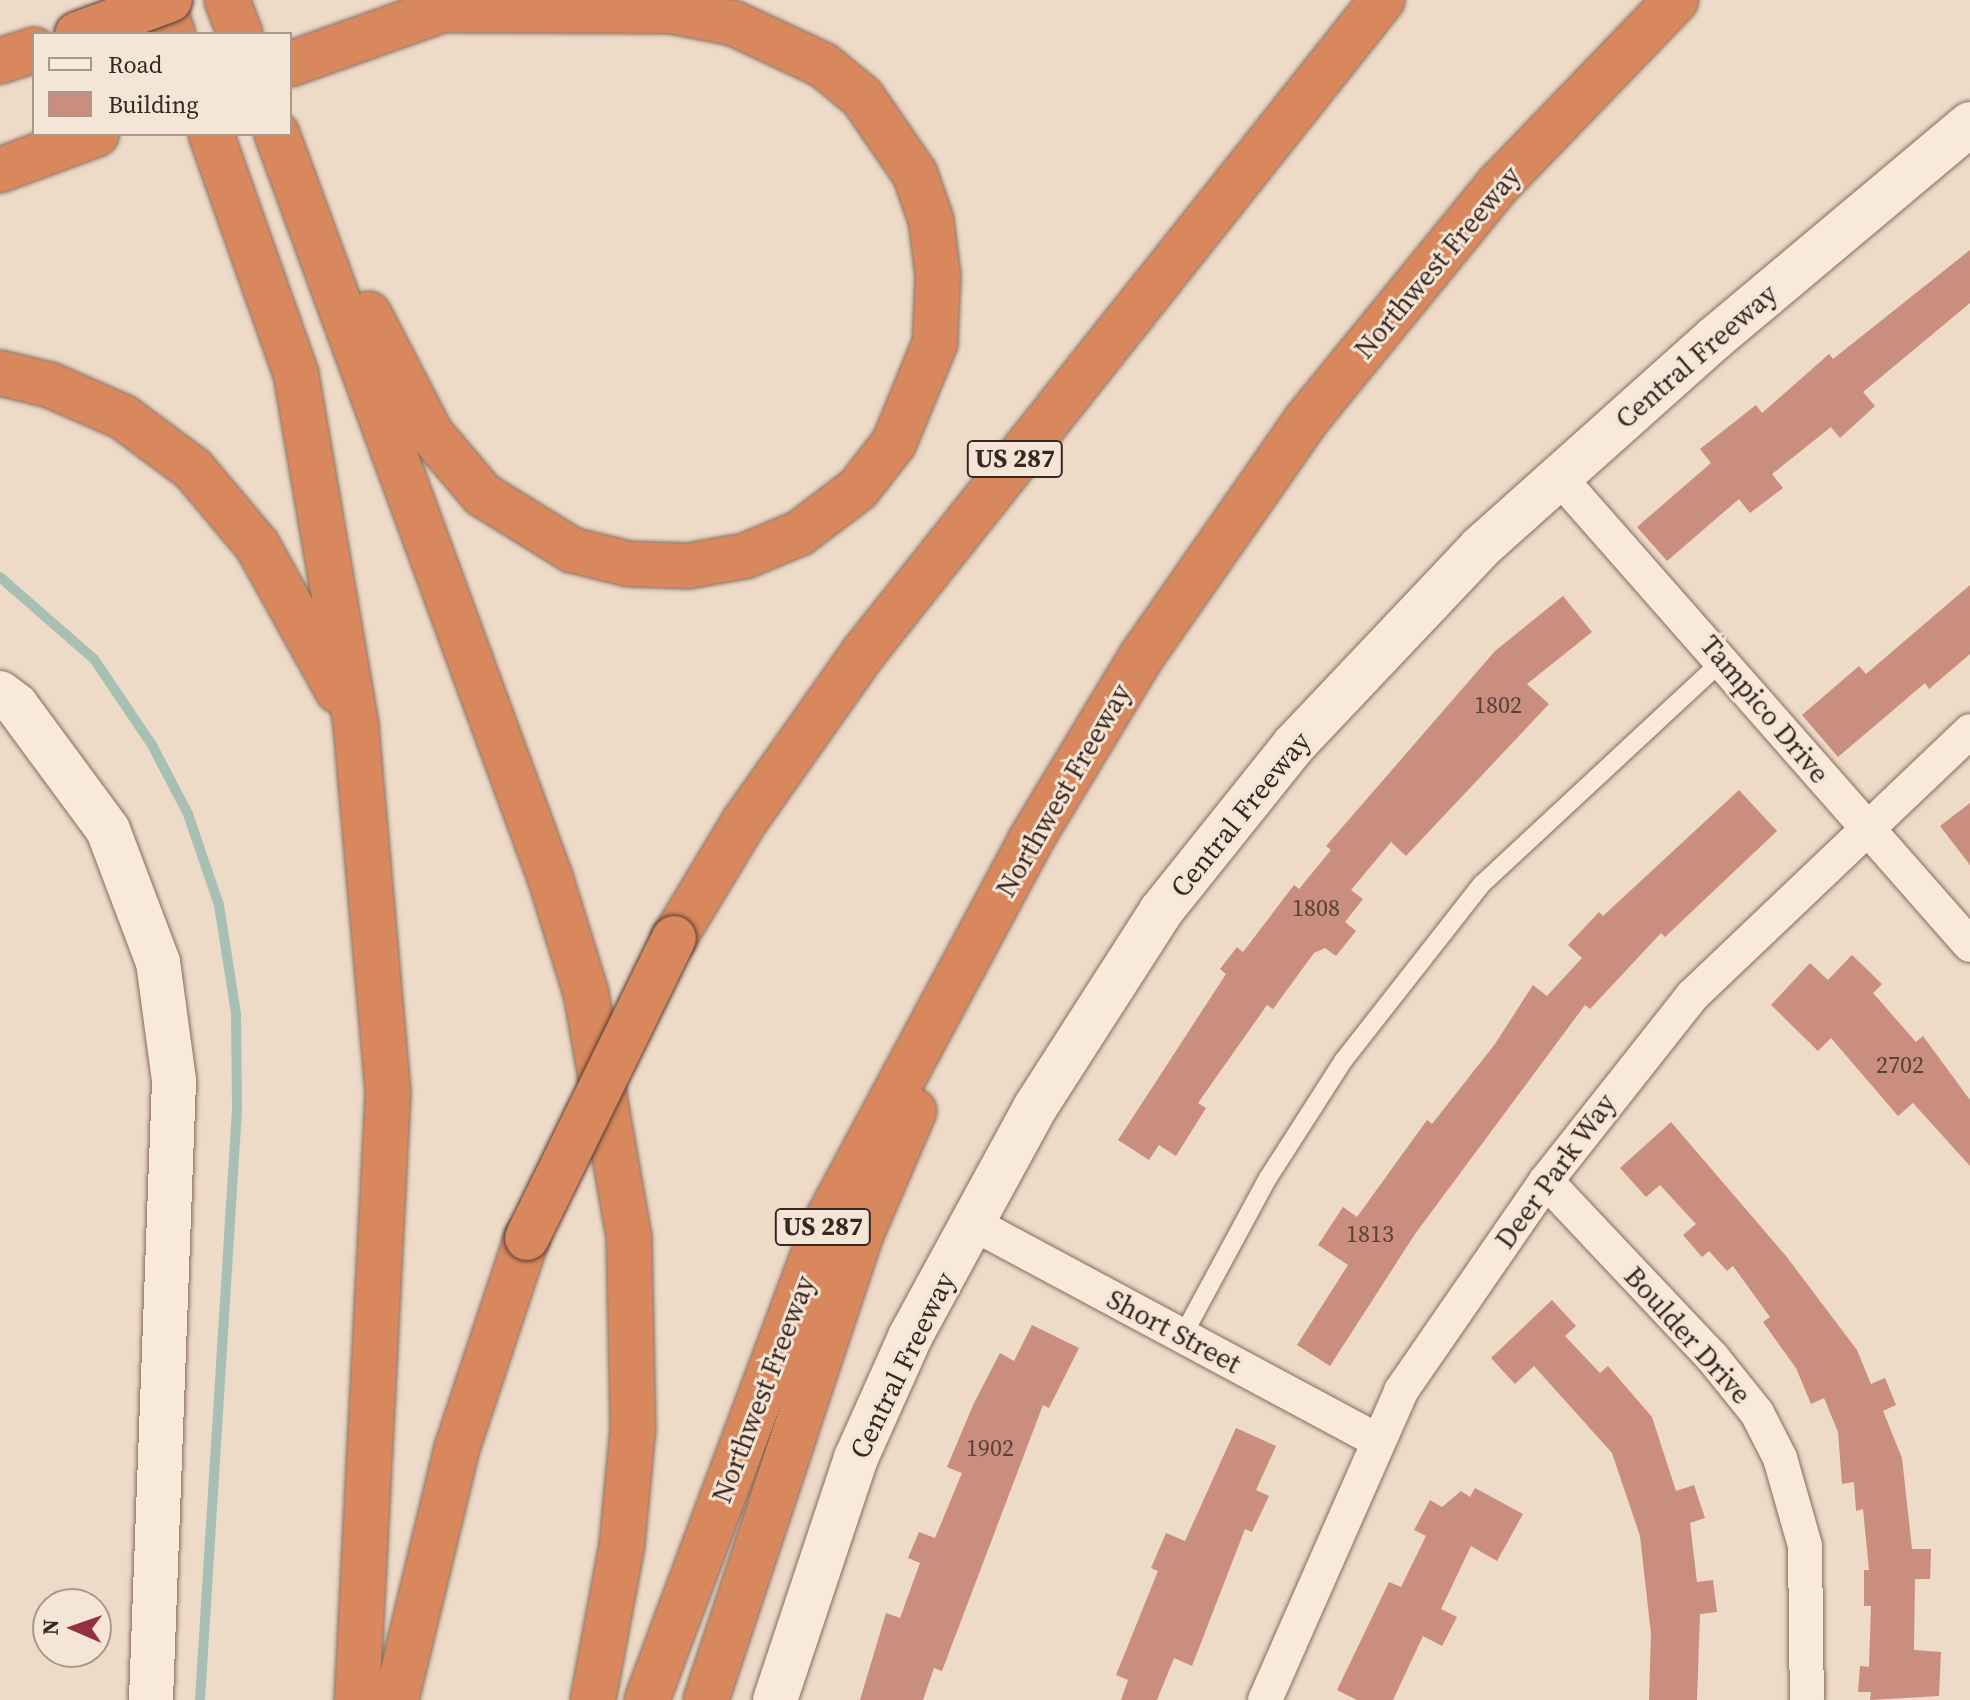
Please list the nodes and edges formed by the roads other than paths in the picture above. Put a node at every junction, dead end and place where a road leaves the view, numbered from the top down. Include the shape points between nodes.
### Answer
1 (161, 0) edge
2 (170, 0) edge
3 (227, 0) edge
4 (1382, 0) edge
5 (1676, 0) edge
6 (457, 5) edge
7 (82, 32) edge
8 (172, 32) edge
9 (239, 32) edge
10 (32, 51) edge
11 (0, 61) edge
12 (292, 63) edge
13 (1970, 124) edge
14 (212, 136) edge
15 (278, 136) edge
16 (83, 139) edge
17 (0, 170) edge
18 (308, 215) junction
19 (0, 373) edge
20 (1558, 476) junction
21 (1723, 660) junction
22 (0, 693) edge
23 (356, 726) junction
24 (1970, 731) edge
25 (1864, 826) junction
26 (1030, 841) junction
27 (1970, 945) edge
28 (1546, 1181) junction
29 (972, 1223) junction
30 (1183, 1335) junction
31 (1376, 1440) junction
32 (151, 1700) edge
33 (357, 1700) edge
34 (396, 1700) edge
35 (593, 1700) edge
36 (647, 1700) edge
37 (706, 1700) edge
38 (775, 1700) edge
39 (1265, 1700) edge
40 (1807, 1700) edge

1 - 8 highway
2 - 7 highway, bridge
3 - 9 highway
4 - 34 highway, US 287, bridge via 864,652 744,822 674,938 527,1238 457,1448
5 - 26 highway, Northwest Freeway / US 287 via 1499,184 1307,419 1141,657
6 - 12 highway
6 - 18 highway via 672,11 733,23 782,41 862,97 915,174 931,220 938,276 935,343 894,443 858,489 800,533 745,556 688,566 629,564 572,550 483,495 431,434 339,245
10 - 11 highway
13 - 20 main road, Central Freeway
14 - 23 highway via 296,374
15 - 18 highway
16 - 17 highway
18 - 35 highway via 551,880 586,993 629,1238 633,1428 622,1545
19 - 23 highway via 50,385 123,417 193,469 257,545
20 - 21 street, Tampico Drive
20 - 29 main road, Central Freeway via 1480,548 1347,688 1161,911 1036,1106
21 - 25 street, Tampico Drive
21 - 30 lane via 1482,884 1343,1061 1268,1178
22 - 32 main road via 16,705 108,830 158,962 174,1081
23 - 33 highway via 388,1093
24 - 25 street, Deer Park Way
25 - 27 street, Tampico Drive
25 - 28 street, Deer Park Way via 1692,996
26 - 36 highway, Northwest Freeway / US 287 via 825,1224
26 - 37 highway via 861,1234
28 - 31 street, Deer Park Way via 1440,1332
28 - 40 street, Boulder Drive via 1712,1357 1757,1413 1780,1458 1805,1546
29 - 30 street, Short Street
29 - 38 main road, Central Freeway via 910,1337 856,1458
30 - 31 street, Short Street
31 - 39 street, Deer Park Way

